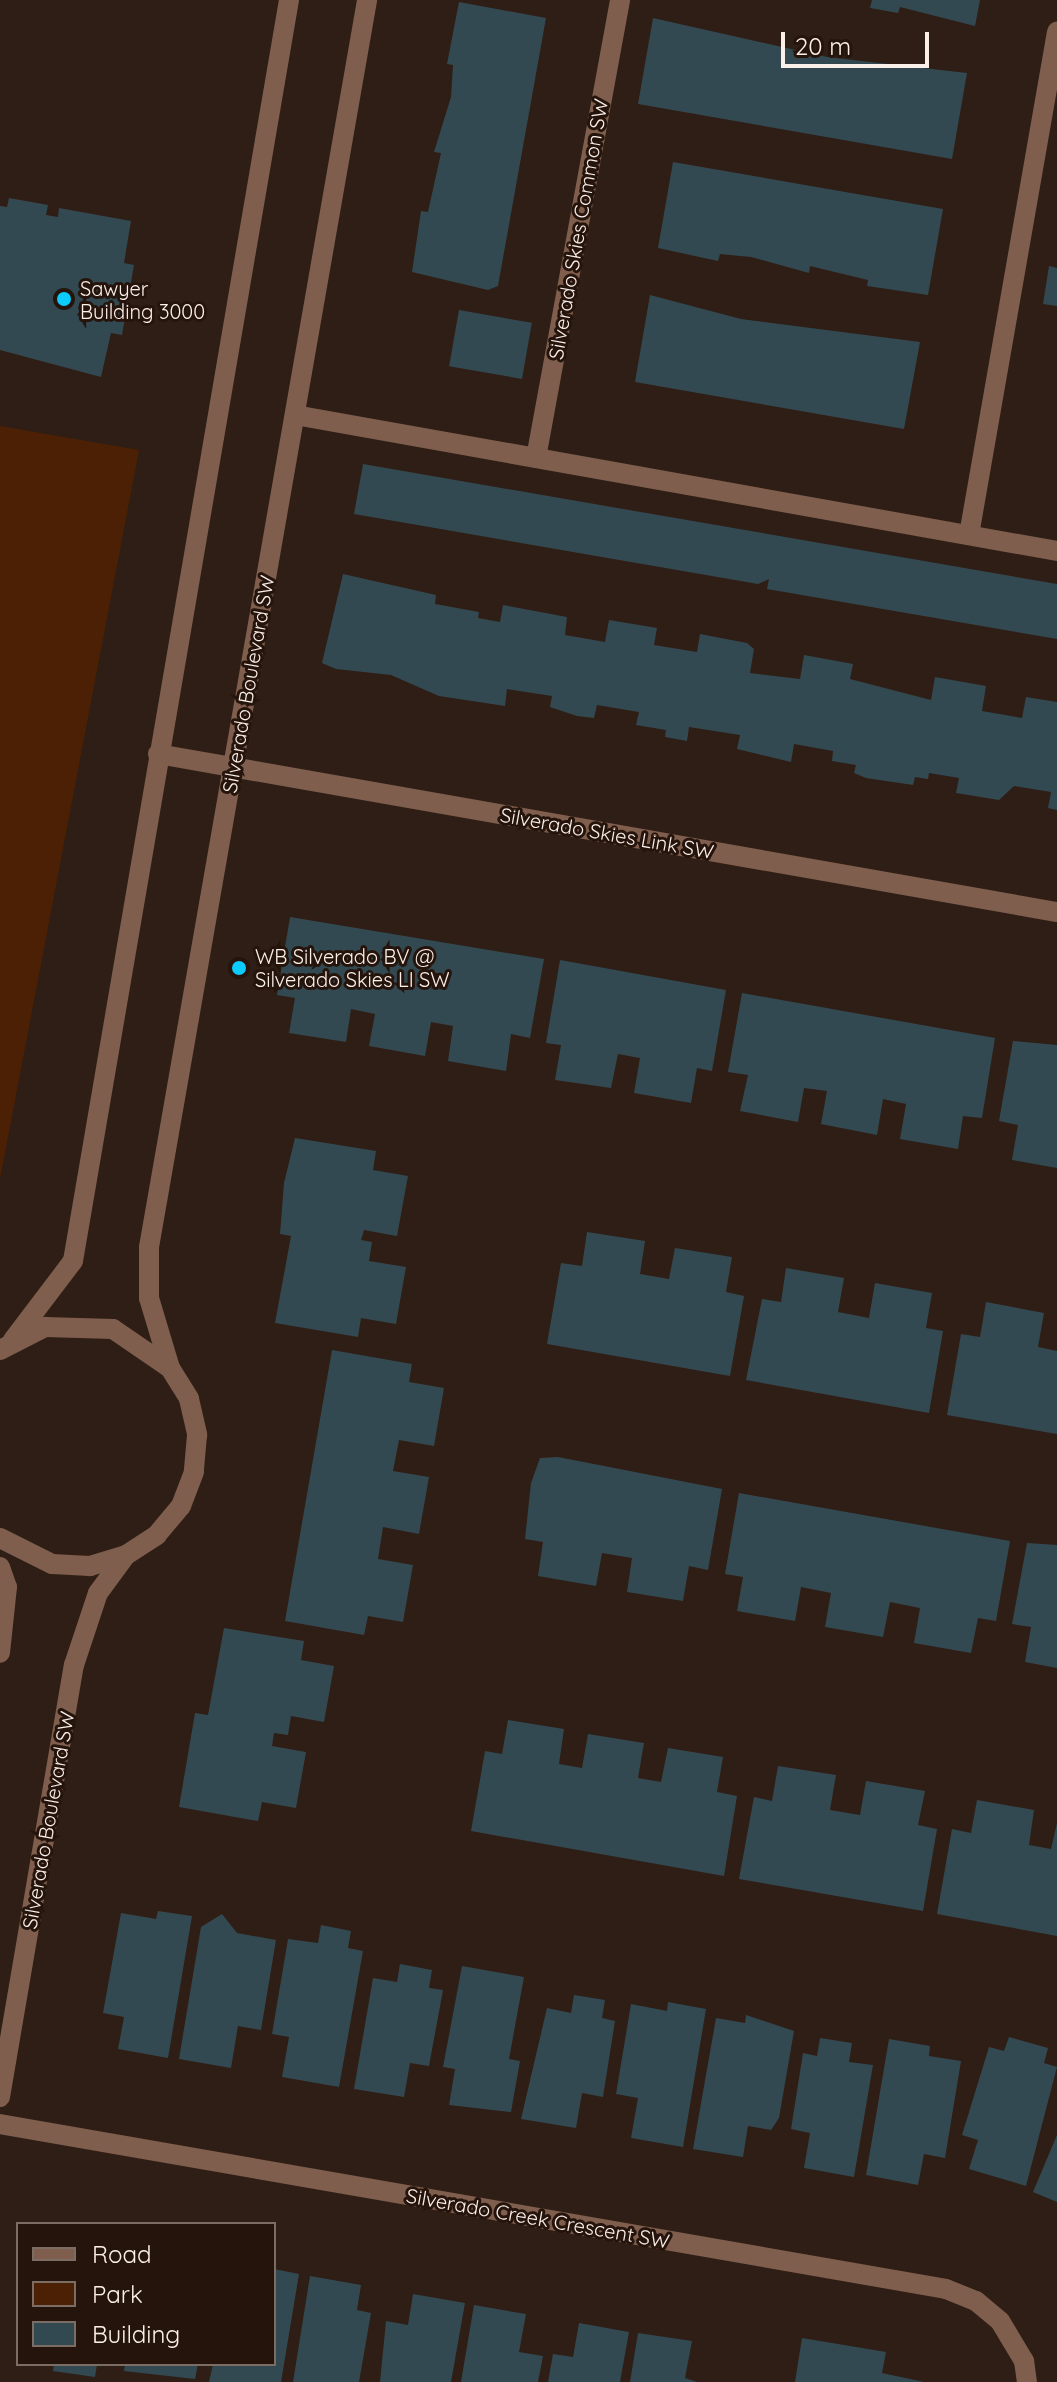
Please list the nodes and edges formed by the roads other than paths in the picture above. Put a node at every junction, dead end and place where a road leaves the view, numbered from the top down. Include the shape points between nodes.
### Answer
1 (289, 0) edge
2 (367, 0) edge
3 (620, 0) edge
4 (1057, 32) edge
5 (295, 415) junction
6 (536, 458) junction
7 (969, 535) junction
8 (1057, 551) edge
9 (158, 754) junction
10 (234, 768) junction
11 (1057, 912) edge
12 (6, 1345) edge
13 (170, 1368) junction
14 (0, 1538) edge
15 (126, 1555) junction
16 (0, 1567) edge
17 (0, 1653) edge
18 (0, 2097) edge
19 (0, 2124) edge
20 (1027, 2382) edge

1 - 9 street
2 - 5 street, Silverado Boulevard SW
3 - 6 street, Silverado Skies Common SW
4 - 7 street
5 - 6 street
5 - 10 street, Silverado Boulevard SW
6 - 7 street
7 - 8 street
9 - 10 street, Silverado Skies Link SW
9 - 12 street via 73,1261
10 - 11 street, Silverado Skies Link SW
10 - 13 street, Silverado Boulevard SW via 149,1247 149,1298
12 - 13 street via 79,1323 113,1329
13 - 15 street via 189,1399 194,1472 181,1506 157,1535
14 - 15 street via 52,1564 90,1566
15 - 18 street, Silverado Boulevard SW via 98,1593 74,1665
16 - 17 street via 7,1587
19 - 20 street, Silverado Creek Crescent SW via 946,2289 976,2301 1000,2321 1024,2361

